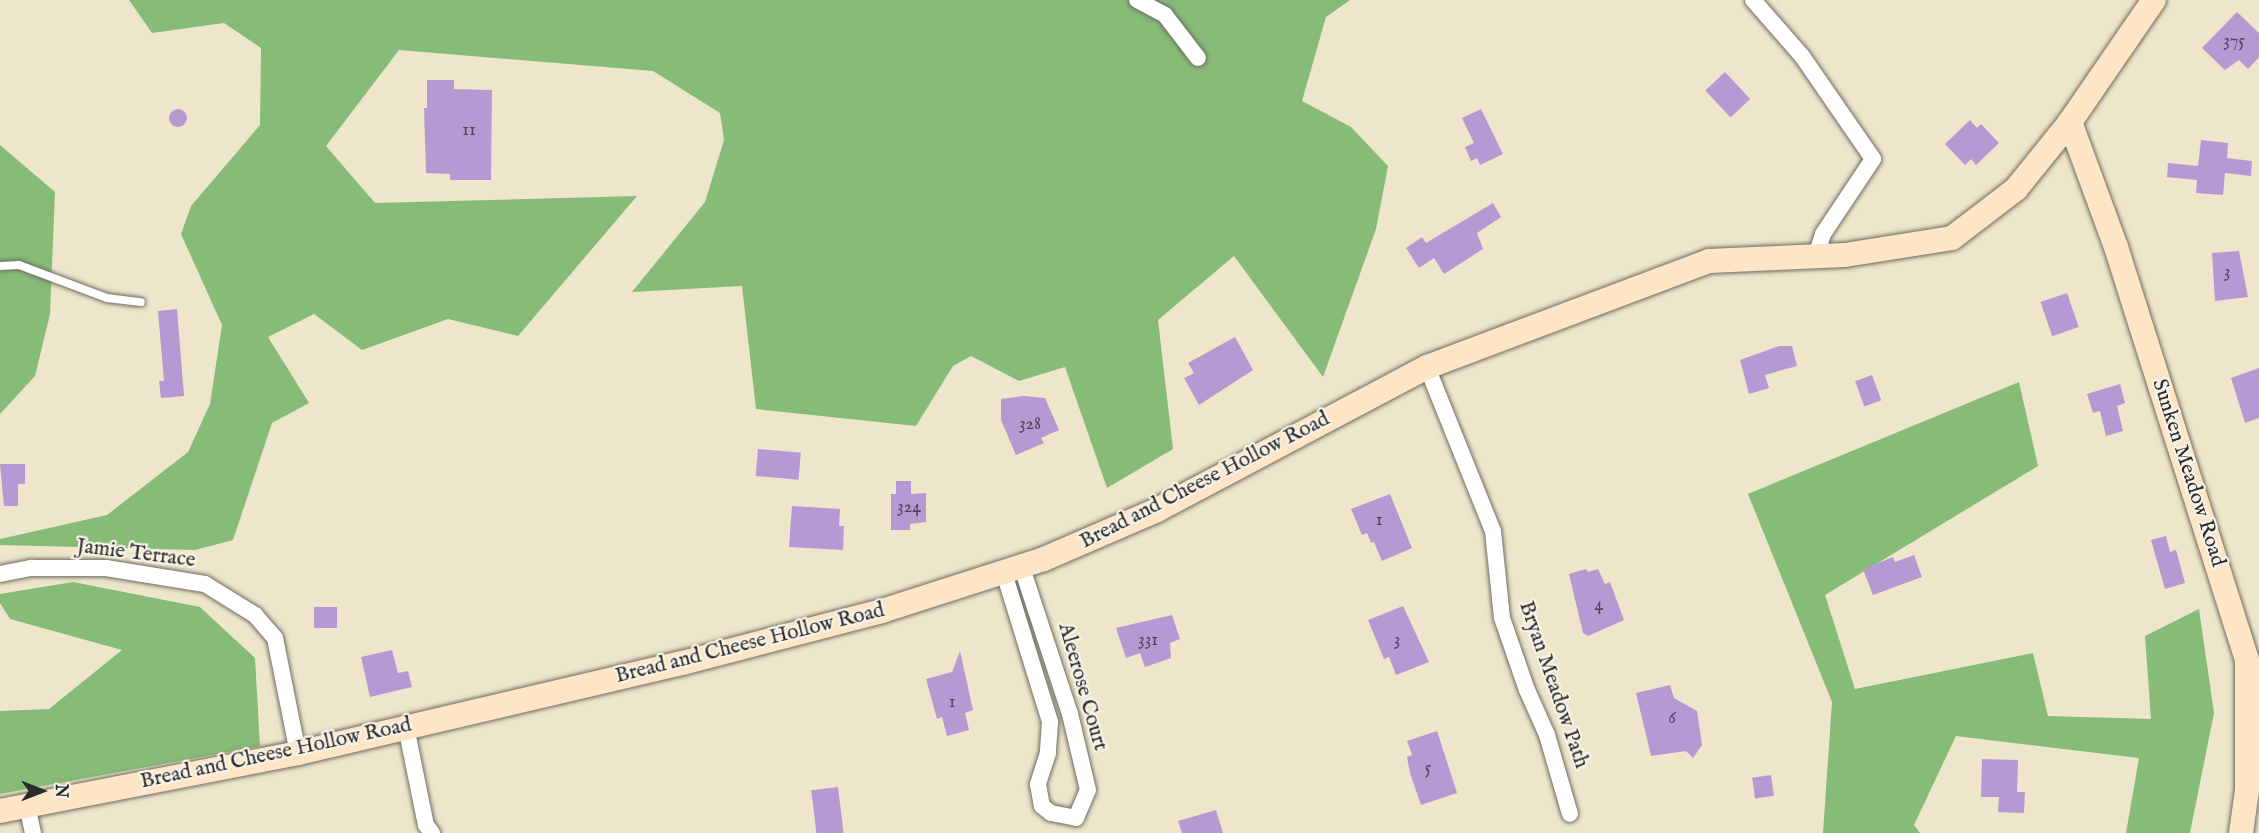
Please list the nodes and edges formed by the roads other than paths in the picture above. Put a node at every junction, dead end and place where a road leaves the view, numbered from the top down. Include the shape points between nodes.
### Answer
1 (1137, 0) edge
2 (1753, 0) edge
3 (2154, 0) edge
4 (1198, 58) dead end
5 (2070, 122) junction
6 (1816, 256) junction
7 (0, 266) edge
8 (141, 302) dead end
9 (1427, 367) junction
10 (1013, 570) junction
11 (0, 574) edge
12 (406, 727) junction
13 (298, 753) junction
14 (27, 805) junction
15 (0, 811) edge
16 (1570, 814) dead end
17 (33, 833) edge
18 (432, 833) edge
19 (2241, 833) edge

1 - 4 street via 1165,15
2 - 6 street via 1802,56 1873,159 1823,234
3 - 5 main road, Bread and Cheese Hollow Road
5 - 6 main road, Bread and Cheese Hollow Road via 2016,189 1952,238
5 - 19 main road, Sunken Meadow Road via 2116,248 2247,661 2247,790
6 - 9 main road, Bread and Cheese Hollow Road via 1709,261
7 - 8 lane via 19,265 107,298
9 - 10 main road, Bread and Cheese Hollow Road via 1157,510
9 - 16 street, Bryan Meadow Path via 1493,531 1502,618 1547,735
10 - 10 street, Aleerose Court via 1050,722 1048,753 1038,784 1042,806 1051,813 1076,818 1088,790 1070,714
10 - 12 main road, Bread and Cheese Hollow Road via 882,611
11 - 13 street, Jamie Terrace via 32,568 106,568 205,584 255,615 275,638
12 - 13 main road, Bread and Cheese Hollow Road
12 - 18 street via 426,825
13 - 14 main road, Bread and Cheese Hollow Road
14 - 15 main road, Bread and Cheese Hollow Road
14 - 17 street

